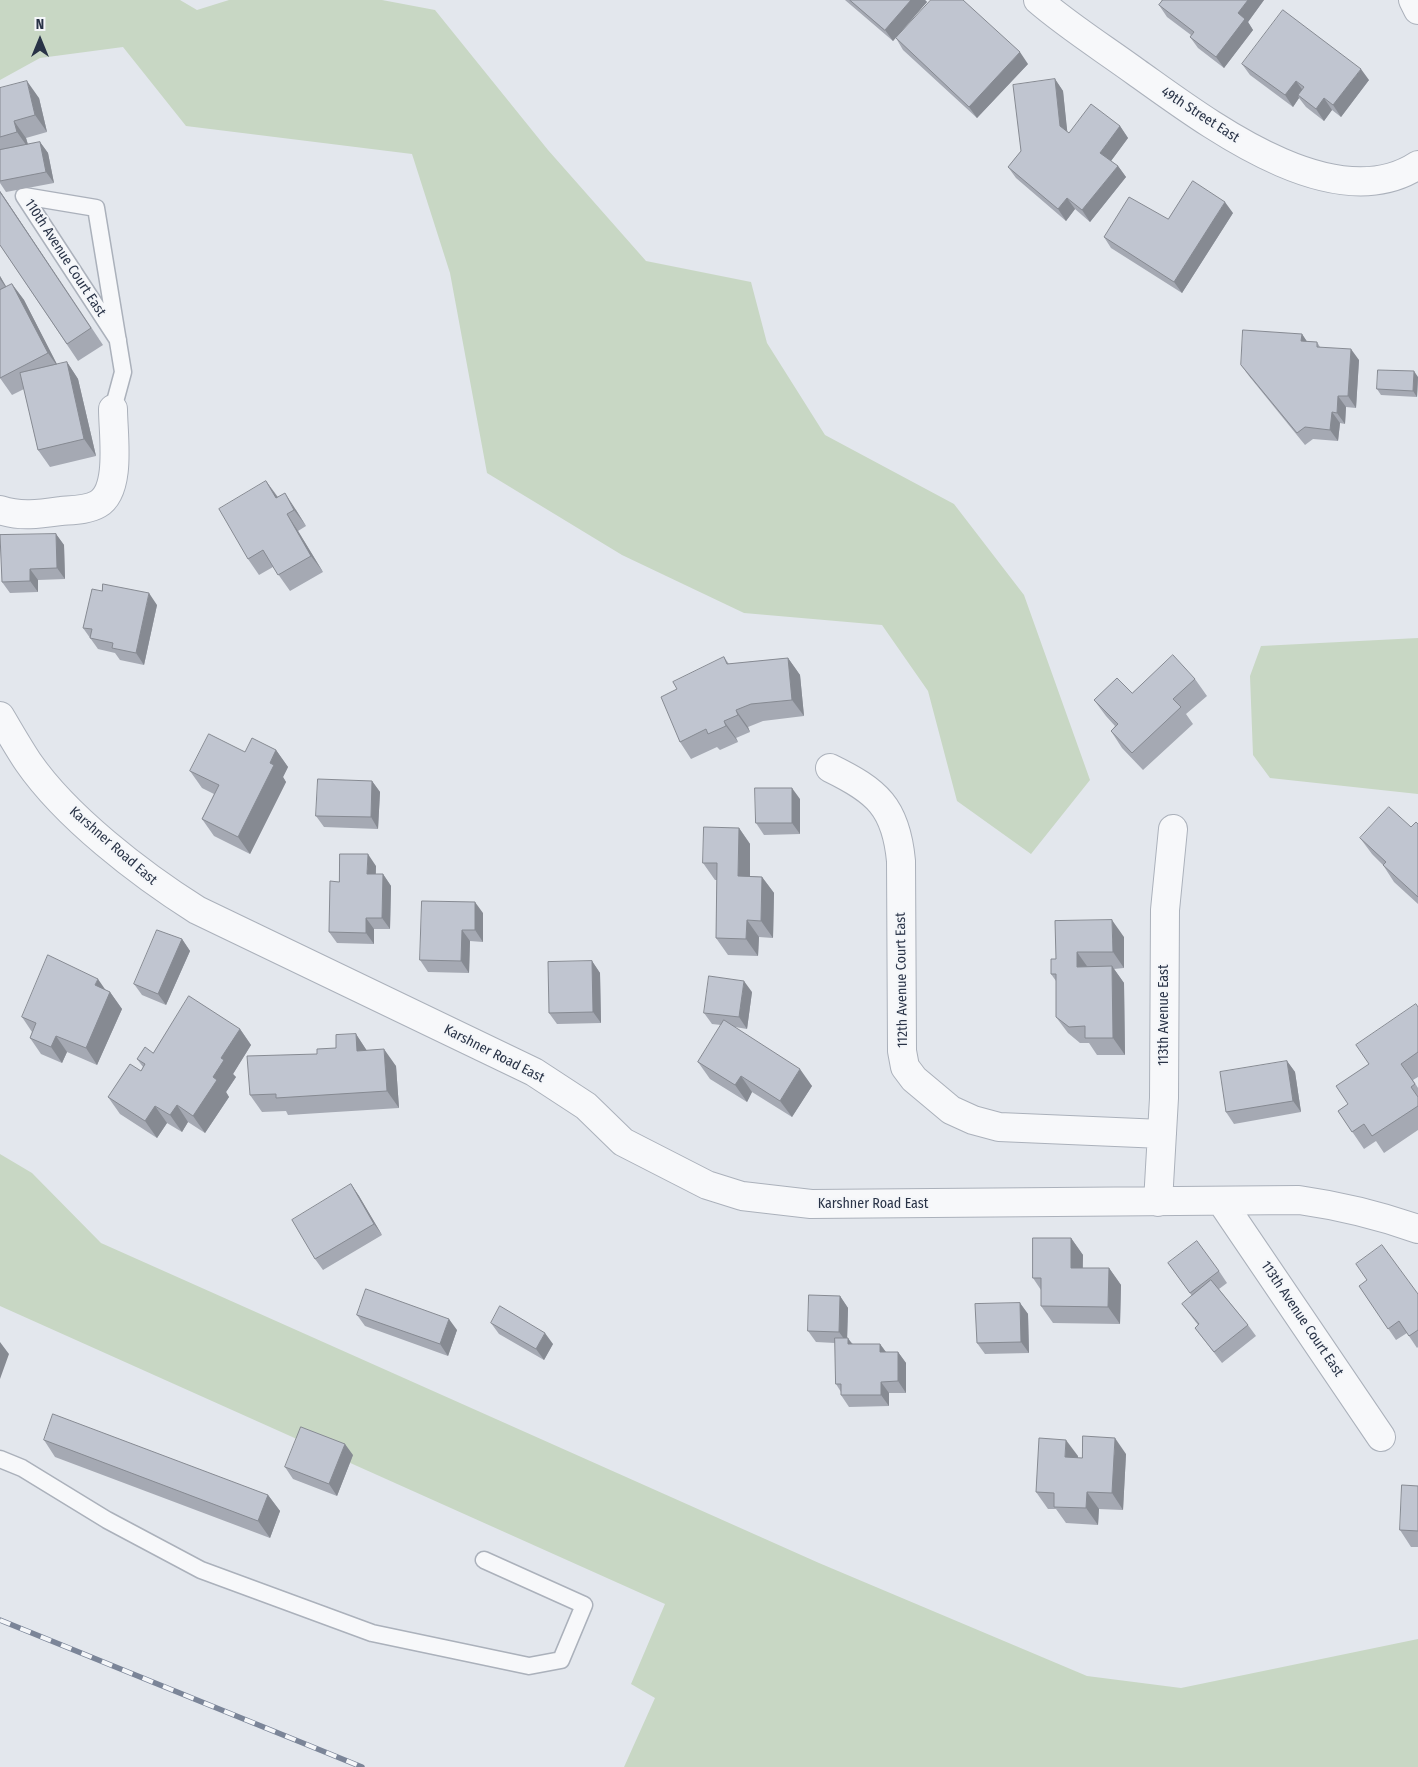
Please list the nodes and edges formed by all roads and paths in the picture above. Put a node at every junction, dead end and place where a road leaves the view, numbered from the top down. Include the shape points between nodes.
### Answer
1 (1038, 0) edge
2 (1413, 0) edge
3 (1418, 10) edge
4 (1418, 166) edge
5 (118, 340) junction
6 (113, 409) joint
7 (0, 510) edge
8 (0, 716) edge
9 (830, 768) dead end
10 (1173, 829) dead end
11 (1162, 1134) junction
12 (1158, 1202) junction
13 (1221, 1202) junction
14 (1418, 1229) edge
15 (1381, 1437) dead end
16 (0, 1459) edge
17 (484, 1560) dead end

1 - 4 street, 49th Street East via 1215,128 1304,172 1334,179 1384,181
2 - 3 street
5 - 5 lane, 110th Avenue Court East via 96,208 24,196 50,236
5 - 6 lane, 110th Avenue Court East via 123,372
6 - 7 street, 110th Avenue Court East via 114,481 106,498 97,505 38,514 12,514
8 - 12 street, Karshner Road East via 28,763 66,806 126,861 158,885 197,910 534,1072 586,1106 623,1142 707,1185 742,1196 811,1204
9 - 11 street, 112th Avenue Court East via 880,801 899,837 902,1051 905,1067 914,1080 951,1110 999,1127
10 - 11 street, 113th Avenue East via 1165,910
11 - 12 street, 113th Avenue East
12 - 13 street, Karshner Road East
13 - 14 street, Karshner Road East via 1299,1200 1339,1205
13 - 15 street, 113th Avenue Court East
16 - 17 lane via 22,1468 107,1520 201,1570 372,1634 529,1666 561,1660 584,1605

